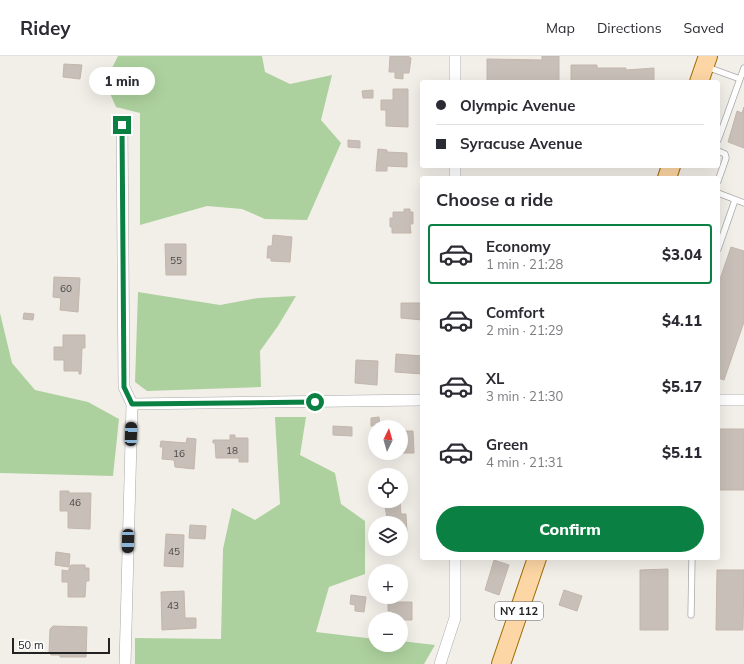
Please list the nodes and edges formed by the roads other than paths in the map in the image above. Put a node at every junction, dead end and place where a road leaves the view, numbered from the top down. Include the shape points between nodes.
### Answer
1 (455, 56) edge
2 (704, 68) edge
3 (744, 68) edge
4 (740, 78) junction
5 (455, 80) edge
6 (122, 125) dead end
7 (720, 134) edge
8 (720, 153) edge
9 (719, 176) edge
10 (720, 194) edge
11 (735, 200) junction
12 (744, 203) edge
13 (720, 243) edge
14 (420, 400) edge
15 (720, 400) edge
16 (744, 400) edge
17 (132, 404) junction
18 (455, 560) edge
19 (537, 560) edge
20 (692, 560) edge
21 (691, 615) dead end
22 (125, 664) edge
23 (440, 664) edge
24 (501, 664) edge

1 - 5 street
2 - 4 lane
3 - 4 lane
4 - 7 lane
6 - 17 street via 124,387
8 - 9 lane via 726,158
10 - 11 lane
11 - 12 lane
11 - 13 lane
14 - 17 street
15 - 16 street
17 - 22 street
18 - 23 street via 455,618
19 - 24 main road, NY 112
20 - 21 lane

